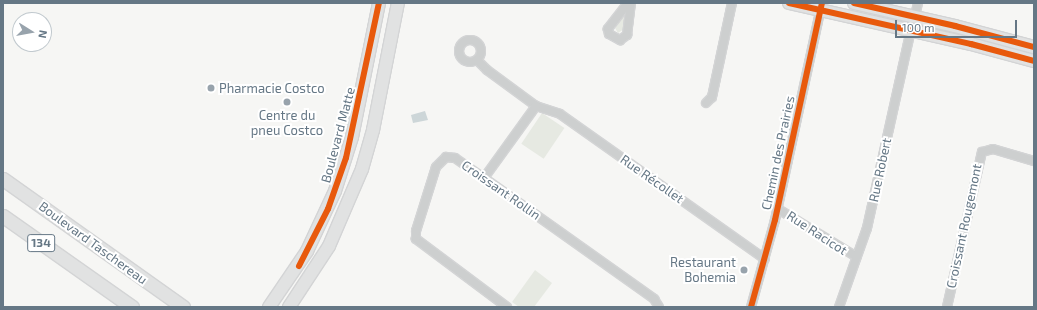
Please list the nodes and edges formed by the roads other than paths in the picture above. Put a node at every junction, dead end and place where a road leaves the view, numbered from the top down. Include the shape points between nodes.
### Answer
1 (379, 3) edge
2 (398, 3) edge
3 (628, 3) edge
4 (631, 3) edge
5 (732, 3) edge
6 (789, 3) edge
7 (854, 3) edge
8 (918, 3) edge
9 (821, 6) edge
10 (914, 16) junction
11 (911, 30) junction
12 (1034, 47) edge
13 (477, 60) dead end
14 (1034, 61) edge
15 (706, 103) dead end
16 (536, 106) junction
17 (1034, 160) edge
18 (484, 178) junction
19 (3, 179) edge
20 (778, 209) junction
21 (3, 216) edge
22 (857, 257) junction
23 (765, 258) junction
24 (132, 307) edge
25 (183, 307) edge
26 (269, 307) edge
27 (289, 307) edge
28 (507, 307) edge
29 (659, 307) edge
30 (751, 307) edge
31 (839, 307) edge
32 (947, 307) edge

1 - 26 main road, Boulevard Matte via 352,137 335,191 307,252
2 - 27 main road via 373,130 359,177 329,246
3 - 4 street via 608,29 610,34 620,40 627,35
5 - 15 street via 712,99
6 - 9 main road
7 - 10 main road
8 - 10 street
9 - 11 main road
9 - 20 street, Chemin des Prairies
10 - 12 main road
11 - 14 main road
11 - 22 street, Rue Robert via 868,226
13 - 16 street, Rue Récollet
16 - 18 street
16 - 23 street, Rue Récollet via 560,114
17 - 32 street, Croissant Rougemont via 993,149 982,152
18 - 28 street, Croissant Rollin via 455,158 443,158 436,167 416,231 416,240
18 - 29 street, Croissant Rollin via 654,299
19 - 25 main road, Boulevard Taschereau / 134
20 - 22 street, Rue Racicot
20 - 23 street, Chemin des Prairies
21 - 24 main road, 134
22 - 31 street, Rue Robert
23 - 30 street, Chemin des Prairies

